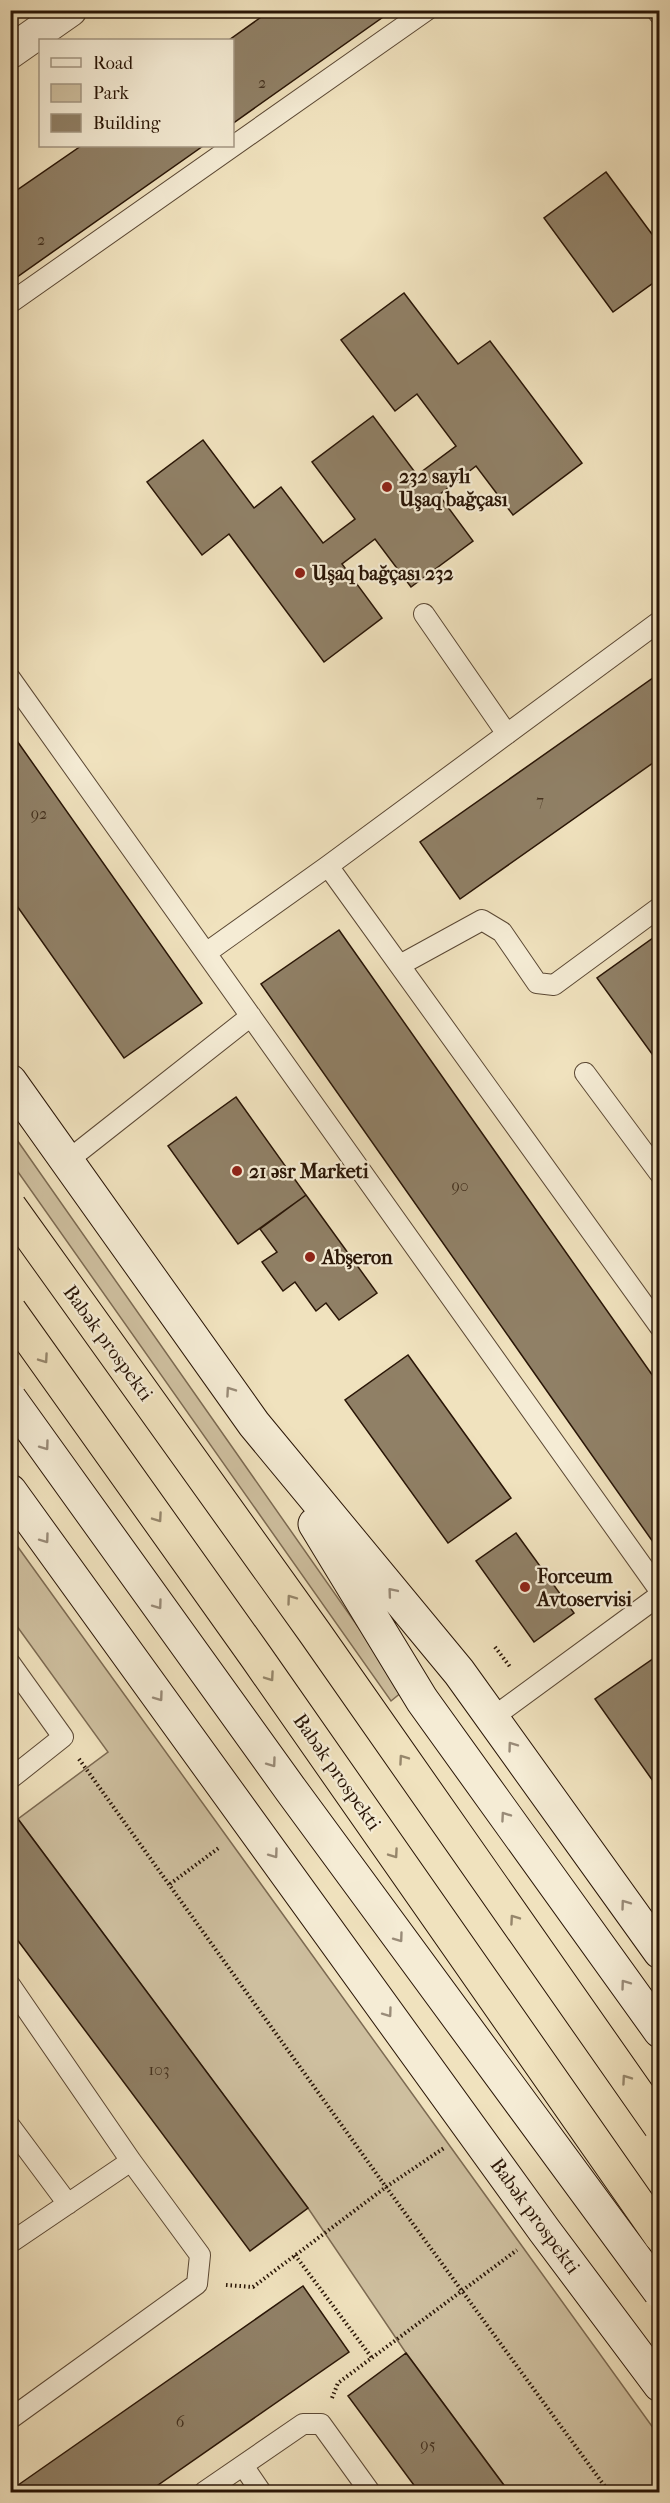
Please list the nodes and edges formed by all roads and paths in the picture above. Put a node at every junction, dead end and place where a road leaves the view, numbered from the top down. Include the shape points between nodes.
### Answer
1 (70, 10) edge
2 (427, 10) edge
3 (656, 10) edge
4 (660, 15) edge
5 (10, 52) edge
6 (234, 146) edge
7 (232, 147) edge
8 (10, 303) edge
9 (424, 614) dead end
10 (660, 621) edge
11 (10, 678) edge
12 (507, 734) junction
13 (328, 867) junction
14 (660, 907) edge
15 (206, 953) junction
16 (400, 965) junction
17 (251, 1016) junction
18 (585, 1073) dead end
19 (10, 1081) edge
20 (67, 1161) junction
21 (660, 1174) edge
22 (10, 1207) edge
23 (10, 1311) edge
24 (660, 1327) edge
25 (10, 1399) edge
26 (254, 1424) junction
27 (10, 1491) edge
28 (660, 1593) edge
29 (10, 1663) edge
30 (492, 1718) junction
31 (63, 1737) junction
32 (10, 1779) edge
33 (220, 1847) dead end
34 (170, 1884) junction
35 (660, 1952) edge
36 (10, 1984) edge
37 (660, 2031) edge
38 (10, 2126) edge
39 (660, 2127) edge
40 (471, 2129) junction
41 (131, 2161) junction
42 (386, 2187) junction
43 (68, 2204) junction
44 (544, 2230) junction
45 (660, 2235) edge
46 (10, 2242) edge
47 (295, 2255) junction
48 (197, 2284) junction
49 (462, 2291) junction
50 (660, 2292) edge
51 (372, 2358) junction
52 (660, 2385) edge
53 (10, 2419) edge
54 (321, 2424) junction
55 (244, 2467) junction
56 (204, 2493) edge
57 (261, 2493) edge
58 (370, 2493) edge
59 (609, 2493) edge

1 - 5 main road
2 - 6 lane
3 - 4 lane
7 - 8 lane
9 - 12 lane
10 - 12 lane
11 - 15 lane
12 - 13 lane
13 - 15 lane
13 - 16 lane
14 - 16 lane via 554,985 537,983 502,932 482,921
15 - 17 lane
16 - 24 lane
17 - 20 lane
17 - 28 lane
18 - 21 lane
19 - 20 main road
26 -> 20 main road
39 -> 22 main road, Babək prospekti, bridge via 315,1633
23 -> 45 main road, Babək prospekti, bridge
25 -> 50 main road, bridge
30 -> 26 main road via 459,1672
37 -> 26 main road via 422,1700
27 -> 40 main road, Babək prospekti
28 - 30 lane
29 - 31 lane
35 -> 30 main road
31 - 32 lane
31 - 34 path
33 - 34 path
34 - 42 path
36 - 41 lane
38 - 43 lane
40 - 42 path
40 - 44 main road, Babək prospekti
41 - 43 lane
41 - 48 lane via 200,2255
42 - 47 path
42 - 49 path
43 - 46 lane
44 - 49 path
44 - 52 main road, Babək prospekti
47 - 48 path via 253,2287
47 - 51 path
48 - 53 lane
49 - 51 path
49 - 59 path
51 - 54 path via 338,2383
54 - 55 lane via 303,2424
54 - 58 lane
55 - 56 lane
55 - 57 lane

